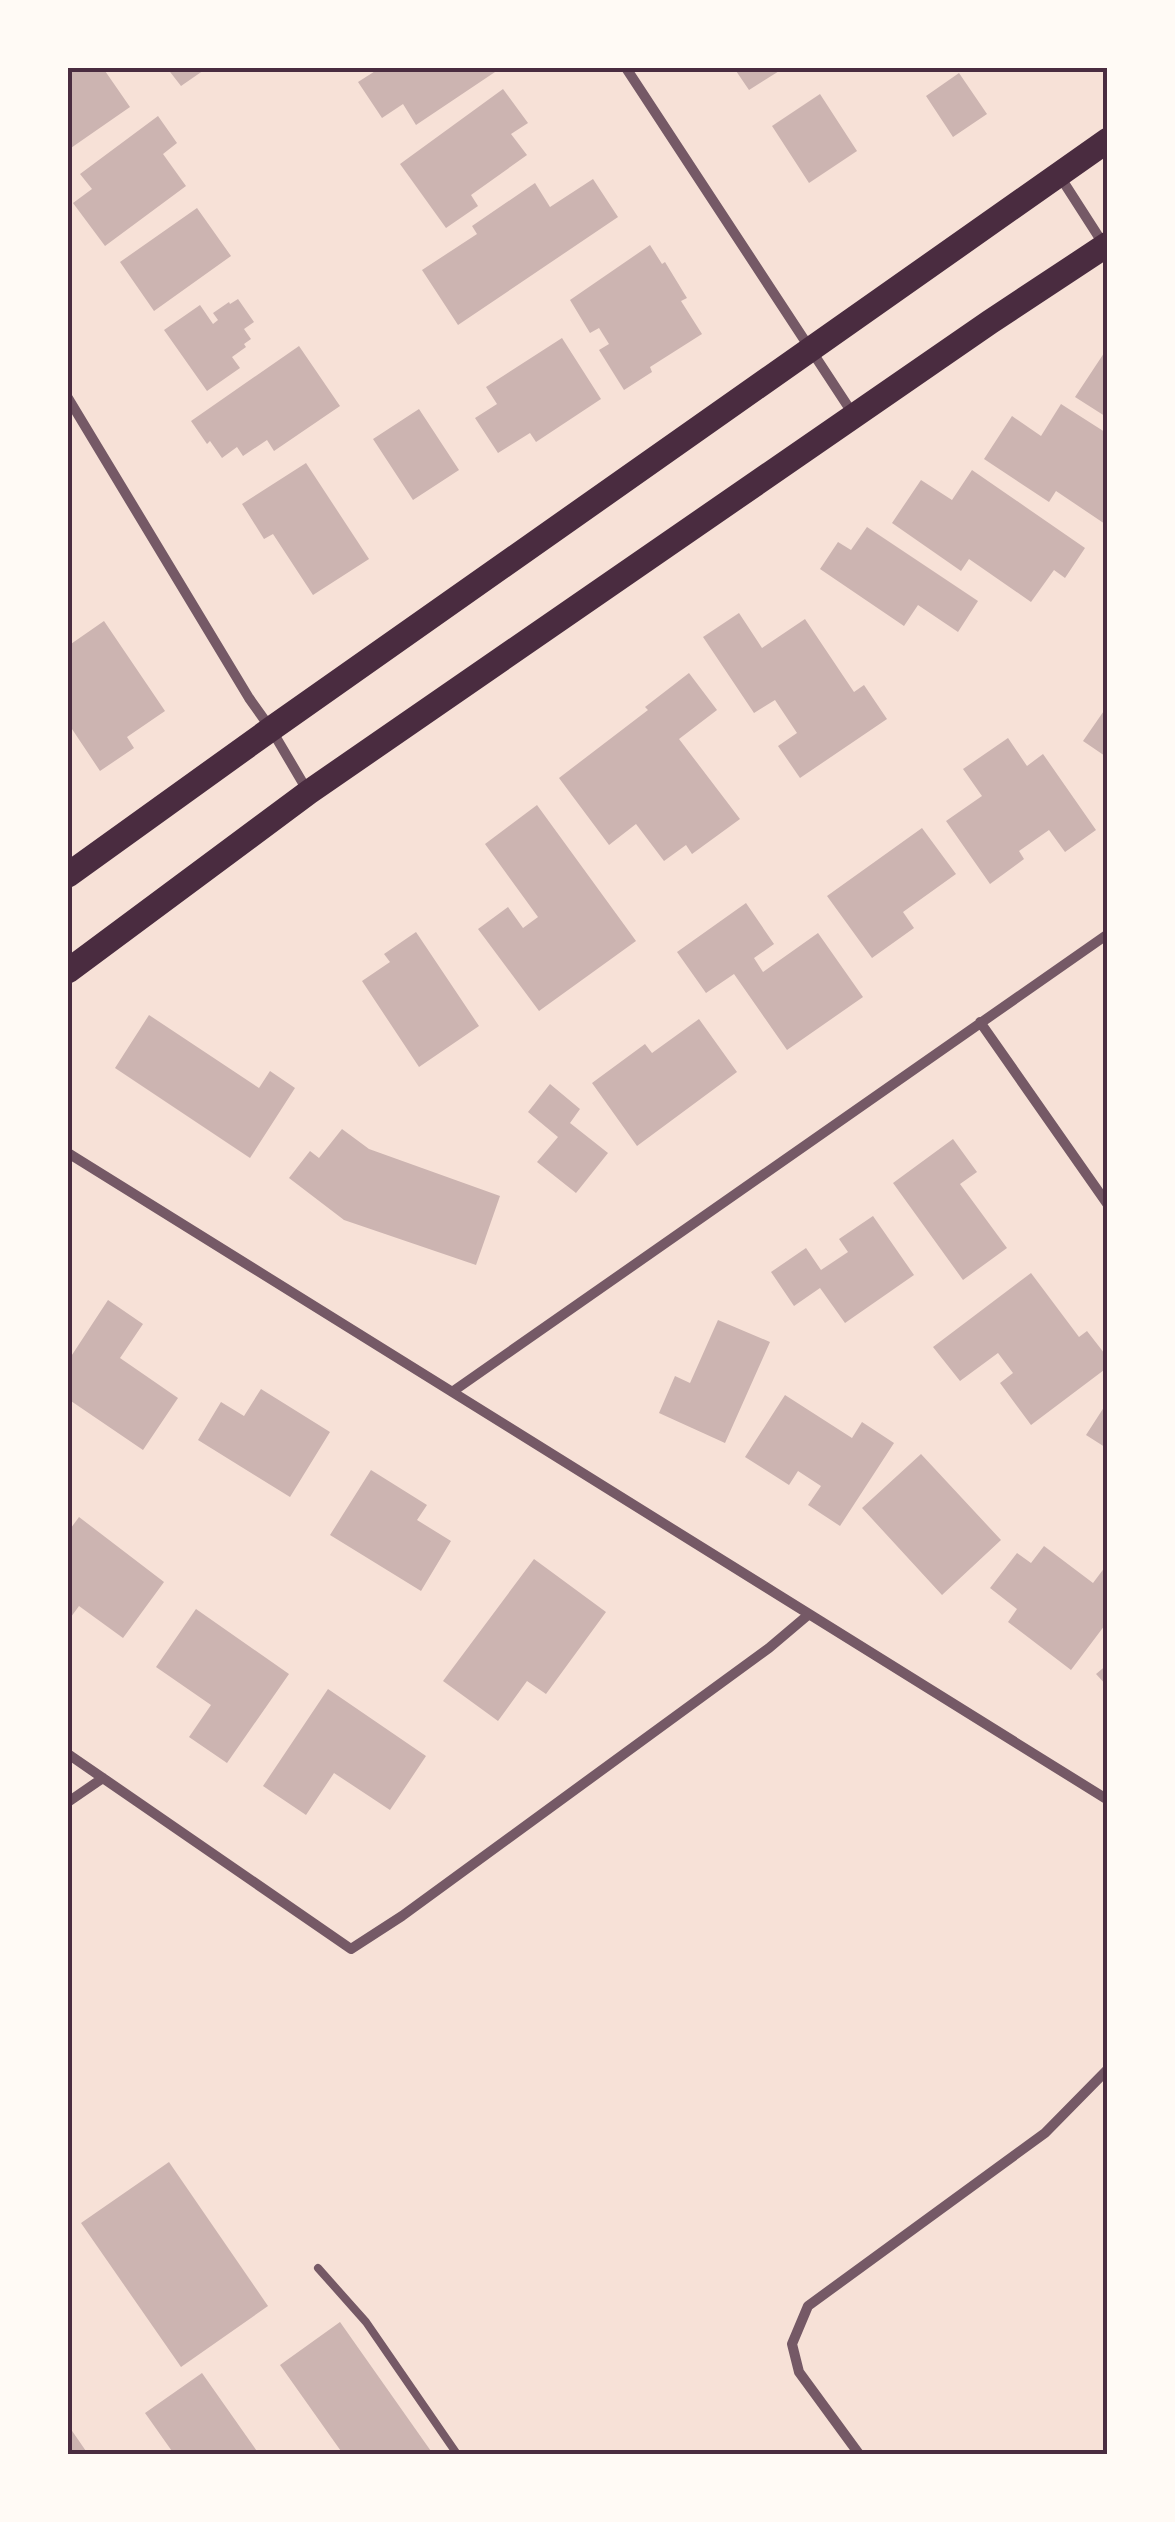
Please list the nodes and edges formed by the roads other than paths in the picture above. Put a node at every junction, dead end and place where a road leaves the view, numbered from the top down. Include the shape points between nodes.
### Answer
1 (626, 68) edge
2 (1108, 140) edge
3 (1058, 174) junction
4 (1107, 247) edge
5 (810, 350) junction
6 (68, 398) edge
7 (854, 416) junction
8 (271, 729) junction
9 (308, 792) junction
10 (68, 875) edge
11 (1108, 934) edge
12 (68, 971) edge
13 (980, 1022) junction
14 (68, 1153) edge
15 (1108, 1205) edge
16 (452, 1392) junction
17 (808, 1615) junction
18 (68, 1754) edge
19 (103, 1778) junction
20 (1108, 1800) edge
21 (68, 1802) edge
22 (1108, 2069) edge
23 (318, 2268) dead end
24 (457, 2454) edge
25 (859, 2454) edge

1 - 5 street
2 - 3 main road
3 - 4 street
3 - 5 main road
4 - 7 main road
5 - 7 street
5 - 8 main road
6 - 8 street
7 - 9 main road
8 - 9 street
8 - 10 main road
9 - 12 main road
11 - 13 street
13 - 15 street
13 - 16 street
14 - 16 street
16 - 17 street
17 - 19 street via 351,1949
17 - 20 street
18 - 19 street
19 - 21 street
22 - 25 street via 1045,2133 808,2306 792,2344 799,2372
23 - 24 lane via 366,2322

